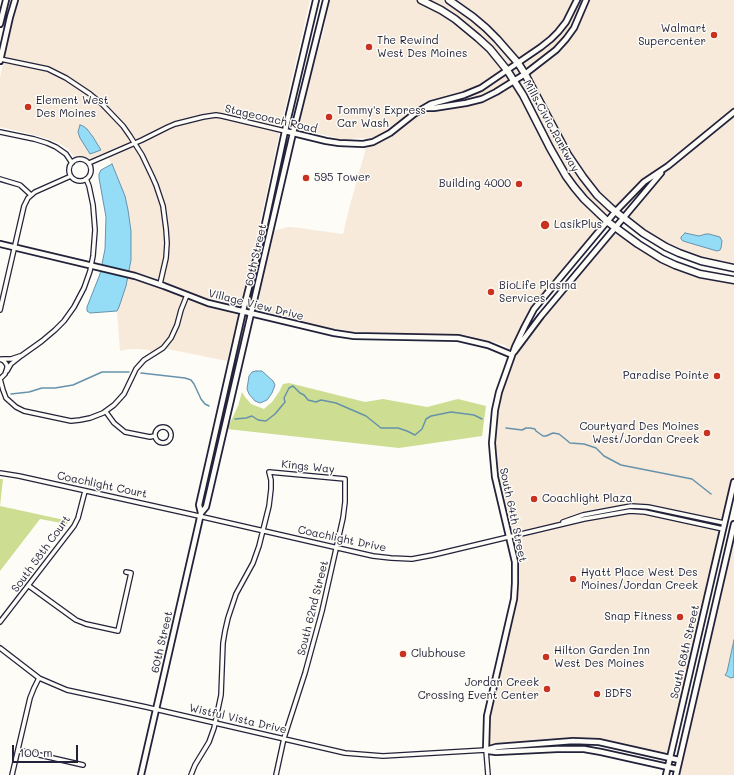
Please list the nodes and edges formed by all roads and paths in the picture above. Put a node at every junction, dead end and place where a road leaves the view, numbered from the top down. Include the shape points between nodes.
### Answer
1 (6, 0) edge
2 (15, 0) edge
3 (316, 0) edge
4 (326, 0) edge
5 (421, 0) edge
6 (449, 0) edge
7 (577, 0) edge
8 (586, 0) edge
9 (0, 24) edge
10 (0, 60) edge
11 (518, 63) junction
12 (507, 70) junction
13 (525, 74) junction
14 (514, 81) junction
15 (423, 108) junction
16 (734, 112) edge
17 (285, 131) junction
18 (0, 132) edge
19 (293, 133) junction
20 (134, 143) junction
21 (72, 162) junction
22 (89, 163) junction
23 (668, 166) junction
24 (71, 176) junction
25 (0, 179) edge
26 (86, 180) junction
27 (31, 195) junction
28 (616, 212) junction
29 (622, 218) junction
30 (608, 222) junction
31 (615, 227) junction
32 (0, 244) edge
33 (14, 247) junction
34 (91, 265) junction
35 (734, 268) edge
36 (734, 280) edge
37 (160, 284) junction
38 (187, 295) junction
39 (0, 310) edge
40 (243, 311) junction
41 (251, 313) junction
42 (512, 355) junction
43 (21, 356) junction
44 (1, 359) edge
45 (7, 371) junction
46 (0, 379) edge
47 (106, 412) junction
48 (154, 436) junction
49 (0, 473) edge
50 (345, 480) joint
51 (734, 482) edge
52 (85, 490) junction
53 (201, 514) junction
54 (724, 523) junction
55 (734, 524) edge
56 (551, 527) junction
57 (723, 529) junction
58 (263, 530) junction
59 (509, 536) junction
60 (337, 547) junction
61 (126, 572) dead end
62 (29, 586) junction
63 (0, 622) edge
64 (0, 648) edge
65 (39, 678) junction
66 (156, 709) junction
67 (216, 723) junction
68 (284, 738) junction
69 (18, 750) junction
70 (486, 750) junction
71 (670, 757) junction
72 (680, 760) junction
73 (83, 765) dead end
74 (668, 767) junction
75 (677, 770) junction
76 (12, 775) edge
77 (141, 775) edge
78 (191, 775) edge
79 (276, 775) edge
80 (488, 775) edge
81 (666, 775) edge
82 (676, 775) edge

1 - 9 street
2 - 10 street
3 - 17 street, 60th Street
4 - 19 street, 60th Street
5 - 12 main road, Mills Civic Parkway via 455,19 490,49
6 - 11 main road, Mills Civic Parkway via 486,28
7 - 11 street, Stagecoach Road via 558,32
8 - 13 street via 574,28 566,39
10 - 20 street via 48,70 70,81 102,104 123,126
11 - 12 street, Stagecoach Road
11 - 13 main road, Mills Civic Parkway
12 - 14 main road, Mills Civic Parkway
12 - 15 street, Stagecoach Road via 481,88
13 - 14 street
13 - 28 main road, Mills Civic Parkway via 568,156 582,177
14 - 15 street via 496,92 466,103
14 - 30 main road, Mills Civic Parkway via 566,176 584,199
15 - 19 street, Stagecoach Road via 380,139 363,144 326,141
16 - 23 street, South 64th Street
17 - 19 street, Stagecoach Road
17 - 20 street, Stagecoach Road via 213,115 163,128
17 - 40 street, 60th Street
18 - 21 street via 47,143 66,154
19 - 41 street, 60th Street
20 - 22 street, Stagecoach Road
20 - 37 street via 156,184 163,206 167,243
21 - 22 street via 79,159
21 - 24 street via 69,169
22 - 26 street via 92,170
23 - 28 street, South 64th Street via 644,182
23 - 29 street, South 64th Street
24 - 26 street via 77,181
24 - 27 street
25 - 27 street via 20,185
26 - 34 street via 93,205 95,230
27 - 33 street via 24,206
28 - 29 main road, Mills Civic Parkway
28 - 30 street, South 64th Street
29 - 31 street, South 64th Street
29 - 35 main road, Mills Civic Parkway via 654,241 678,253 701,262
30 - 31 main road, Mills Civic Parkway
30 - 42 street, South 64th Street via 534,309
31 - 36 main road, Mills Civic Parkway via 647,250 676,265 700,274
31 - 42 street, South 64th Street
32 - 33 street, Village View Drive
33 - 34 street, Village View Drive
33 - 39 street
34 - 37 street, Village View Drive
34 - 43 street via 88,278 74,307 56,330
37 - 38 street, Village View Drive
38 - 40 street, Village View Drive
38 - 47 street via 171,338 136,369 124,394
40 - 41 street, Village View Drive
40 - 53 street, 60th Street via 199,505
41 - 42 street, Village View Drive via 354,336 466,339
41 - 53 street, 60th Street via 206,507
42 - 59 street, South 64th Street via 499,392 492,443 495,477
43 - 44 street
43 - 45 street
44 - 45 street via 7,365
45 - 46 street
46 - 47 street via 6,398 24,411 71,421
47 - 48 street via 125,432
48 - 48 street via 158,442 165,443 170,440 171,434 167,428 161,427 156,430
49 - 52 street, Coachlight Court
50 - 58 street, Kings Way via 269,472 271,489
50 - 60 street, South 62nd Street via 345,502
51 - 54 street, South 68th Street
52 - 53 street, Coachlight Court
52 - 62 street, South 58th Court via 76,522
53 - 58 street, Coachlight Drive
53 - 66 street, 60th Street
54 - 56 street, Coachlight Drive via 648,507 631,506 583,514
54 - 57 street, South 68th Street
55 - 72 street, South 68th Street
56 - 57 street, Coachlight Drive via 630,511
56 - 59 street, Coachlight Drive
57 - 71 street, South 68th Street
58 - 60 street, Coachlight Drive
58 - 67 street via 257,555 236,594 228,618 223,643 221,695
59 - 60 street, Coachlight Drive via 412,559 373,556
59 - 70 street, South 64th Street via 515,562 514,599 486,716
60 - 68 street, South 62nd Street via 315,642
61 - 62 street via 131,573 118,631 76,620
62 - 63 street, South 58th Court
64 - 65 street, Wistful Vista Drive
65 - 66 street, Wistful Vista Drive via 67,690
65 - 69 street via 30,698
66 - 67 street, Wistful Vista Drive
66 - 77 street, 60th Street
67 - 68 street, Wistful Vista Drive
67 - 78 street
68 - 70 street, Wistful Vista Drive via 345,753 383,756
68 - 79 street, South 62nd Street
69 - 73 street
69 - 76 street
70 - 71 street, Wistful Vista Drive via 496,747 585,741
70 - 74 street, Wistful Vista Drive via 496,752 584,749
70 - 80 street
71 - 72 street, Wistful Vista Drive
71 - 74 street, South 68th Street
72 - 75 street, South 68th Street
74 - 75 street, Wistful Vista Drive
74 - 81 street, South 68th Street
75 - 82 street, South 68th Street

